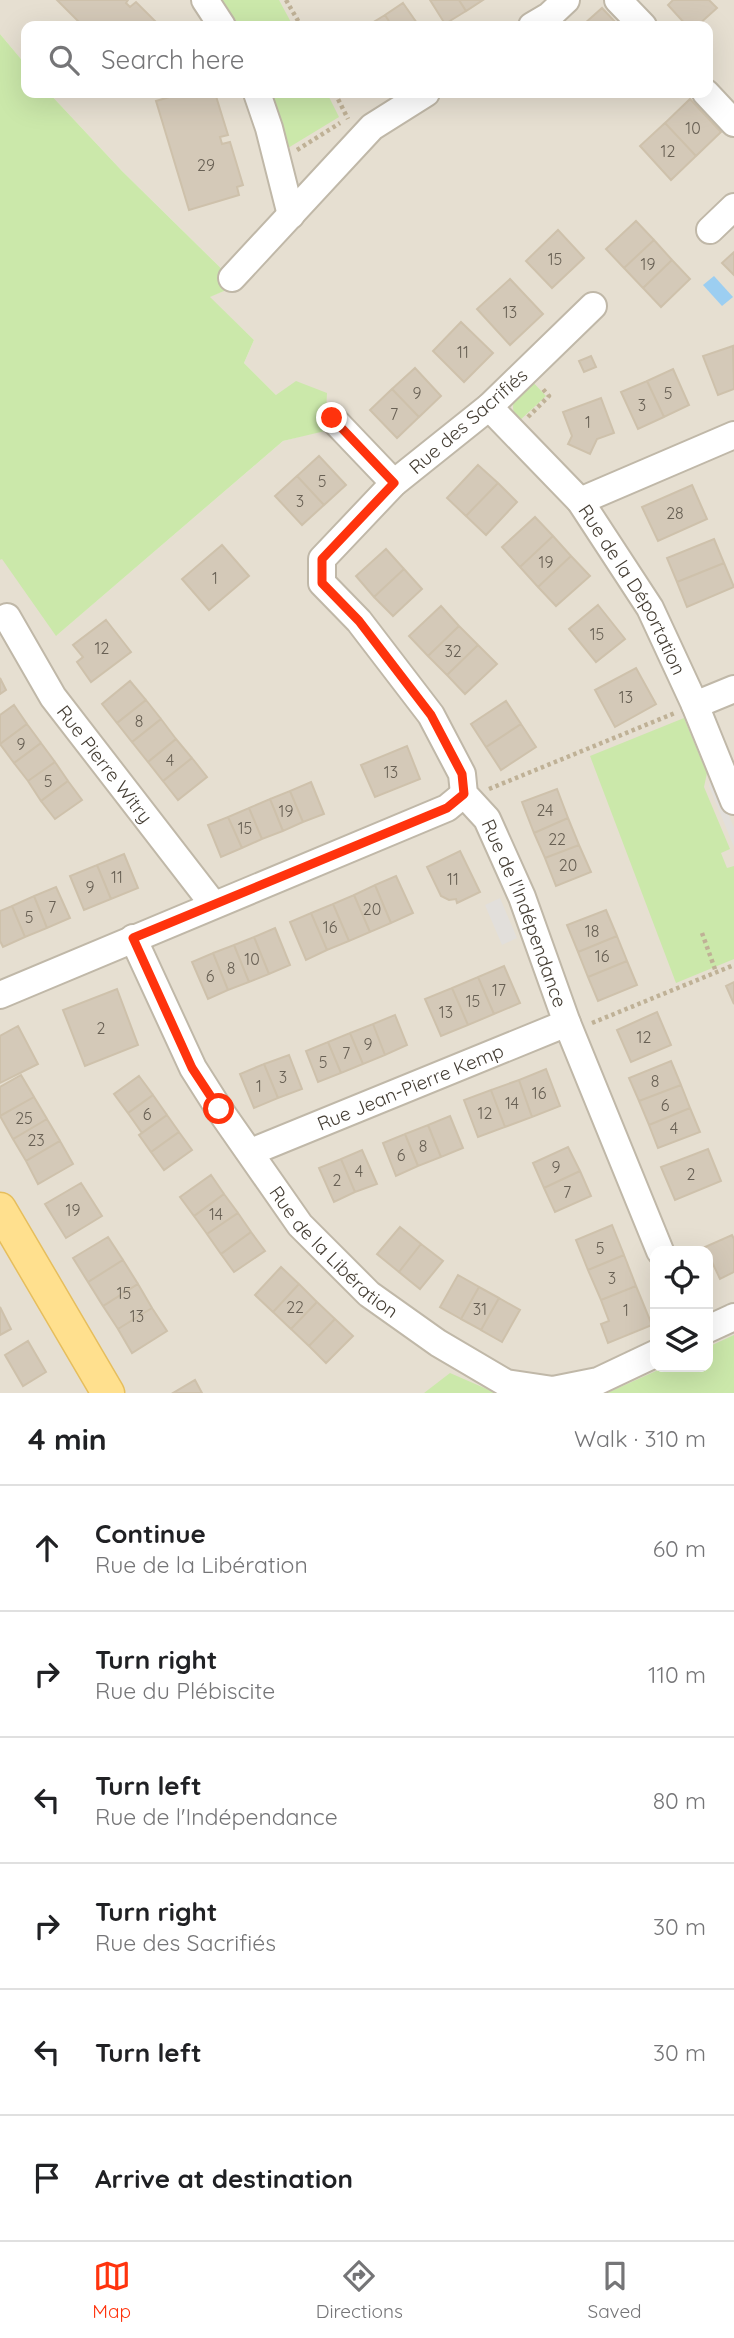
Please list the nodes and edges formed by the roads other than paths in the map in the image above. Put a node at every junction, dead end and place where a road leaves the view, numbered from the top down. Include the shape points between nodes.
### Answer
1 (205, 0) edge
2 (566, 0) edge
3 (618, 0) edge
4 (219, 21) edge
5 (540, 21) edge
6 (638, 21) edge
7 (259, 98) edge
8 (418, 98) edge
9 (711, 98) edge
10 (734, 123) edge
11 (734, 207) edge
12 (291, 215) junction
13 (710, 230) dead end
14 (232, 278) dead end
15 (593, 306) dead end
16 (489, 407) junction
17 (332, 418) dead end
18 (734, 435) edge
19 (394, 483) junction
20 (580, 501) junction
21 (320, 571) joint
22 (7, 617) dead end
23 (734, 689) edge
24 (695, 705) junction
25 (464, 794) junction
26 (734, 801) edge
27 (213, 904) junction
28 (133, 938) junction
29 (0, 995) edge
30 (569, 1027) junction
31 (251, 1152) junction
32 (0, 1209) edge
33 (658, 1246) edge
34 (734, 1317) edge
35 (713, 1327) edge
36 (650, 1356) edge
37 (108, 1393) edge

1 - 4 street
2 - 5 street
3 - 6 street
7 - 12 street
8 - 12 street via 372,127
9 - 10 street
11 - 13 street
12 - 14 street
15 - 16 street, Rue des Sacrifiés
16 - 19 street, Rue des Sacrifiés
16 - 20 street, Rue de la Déportation
17 - 19 street
18 - 20 street
19 - 21 street, Rue des Sacrifiés via 322,559
20 - 24 street, Rue de la Déportation via 650,608
21 - 25 street, Rue de l'Indépendance via 322,583 359,621 431,715 462,774
22 - 27 street, Rue Pierre Witry via 52,697
23 - 24 street
24 - 26 street, Rue de la Déportation
25 - 27 street via 447,808
25 - 30 street, Rue de l'Indépendance via 492,830 522,897
27 - 28 street
28 - 29 street
28 - 31 street, Rue de la Libération via 192,1068
30 - 31 street, Rue Jean-Pierre Kemp
30 - 33 street, Rue de l'Indépendance
31 - 36 street, Rue de la Libération via 300,1225 369,1294 506,1383 553,1390 598,1381
32 - 37 main road
34 - 35 street

